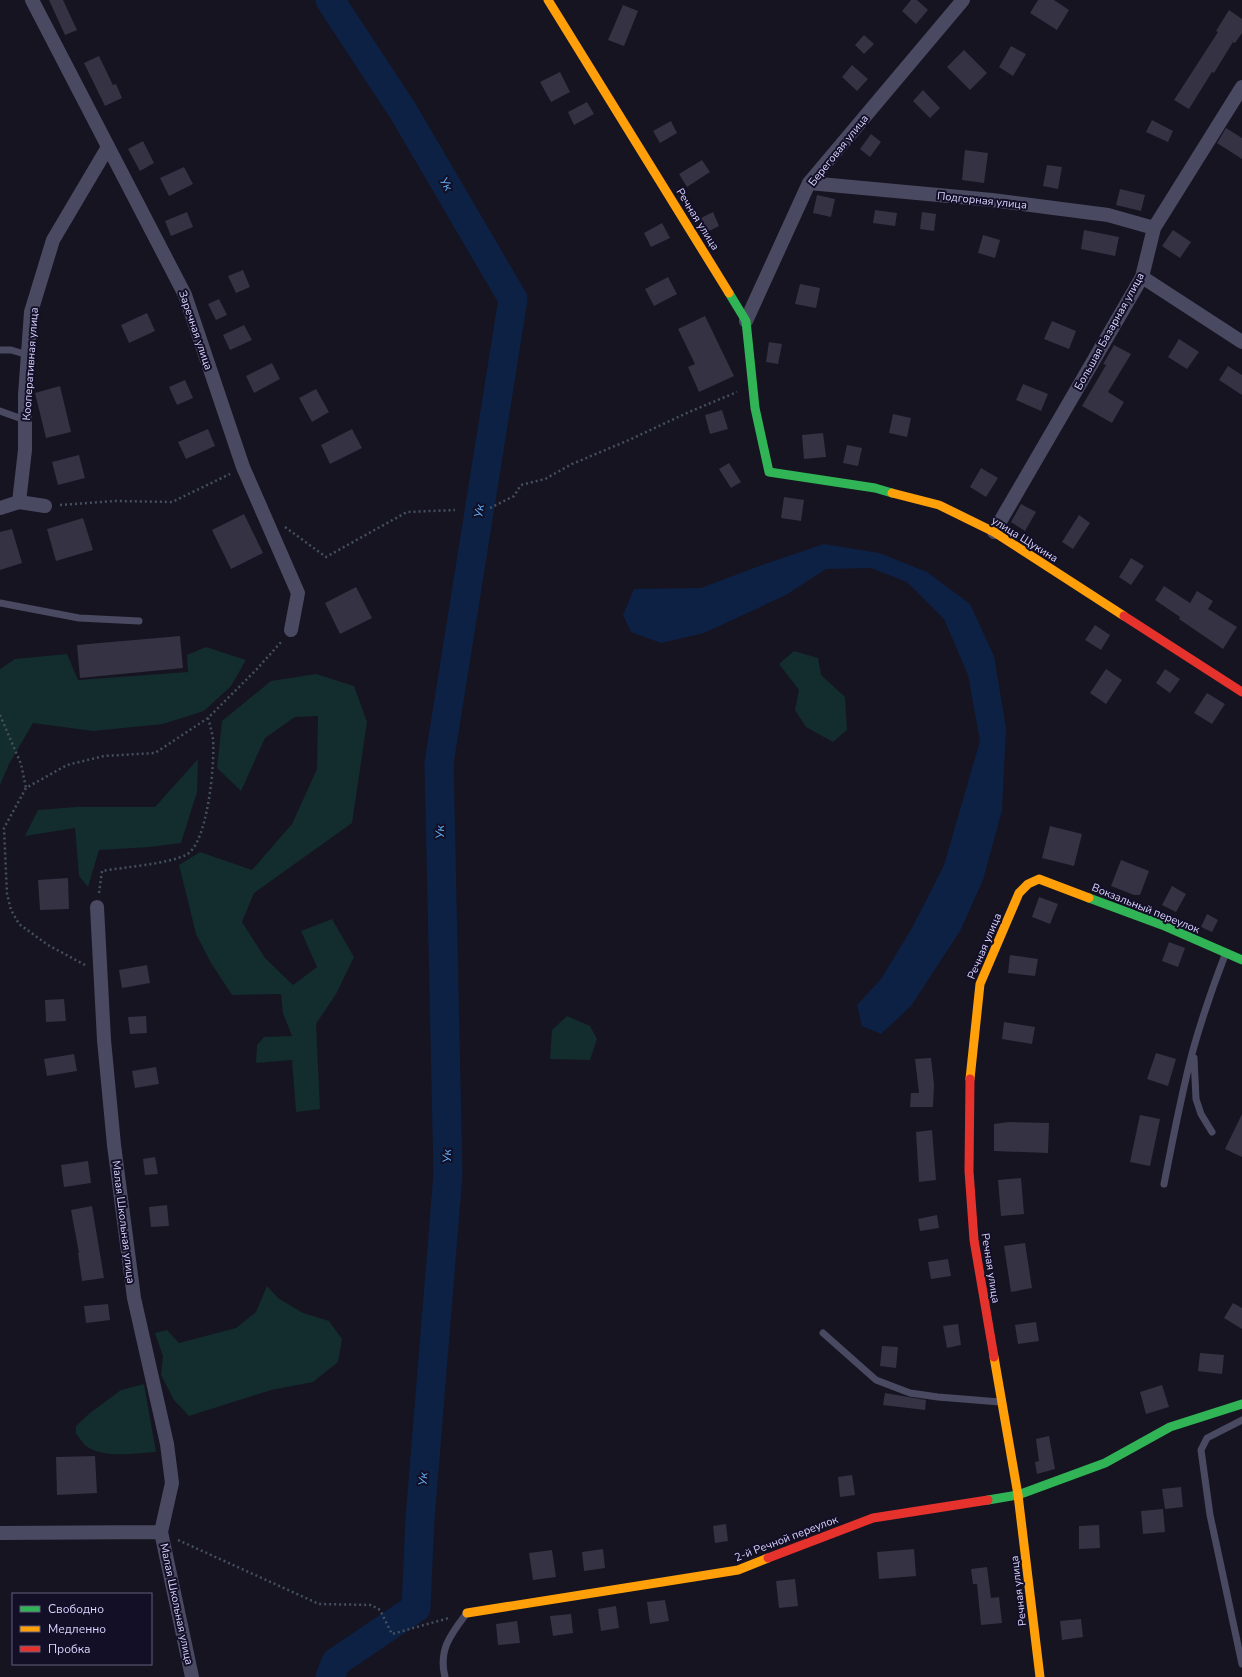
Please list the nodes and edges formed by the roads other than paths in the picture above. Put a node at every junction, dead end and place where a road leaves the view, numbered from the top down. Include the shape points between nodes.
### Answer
1 (32, 0) edge
2 (548, 0) edge
3 (963, 0) edge
4 (1242, 87) edge
5 (1237, 108) edge
6 (108, 147) junction
7 (809, 183) junction
8 (1154, 228) junction
9 (1142, 277) junction
10 (746, 321) junction
11 (1242, 342) edge
12 (0, 350) edge
13 (28, 356) junction
14 (0, 411) edge
15 (25, 420) junction
16 (769, 472) joint
17 (19, 502) junction
18 (45, 506) road end
19 (0, 508) edge
20 (994, 532) junction
21 (0, 603) edge
22 (139, 621) dead end
23 (291, 630) road end
24 (1242, 692) edge
25 (1039, 879) joint
26 (97, 907) road end
27 (1226, 953) junction
28 (1242, 960) edge
29 (1193, 1050) junction
30 (1212, 1132) dead end
31 (1164, 1184) dead end
32 (823, 1333) dead end
33 (1002, 1402) junction
34 (1242, 1404) edge
35 (1242, 1420) edge
36 (1018, 1495) junction
37 (161, 1532) junction
38 (0, 1533) edge
39 (467, 1613) joint
40 (1242, 1664) edge
41 (192, 1677) edge
42 (445, 1677) edge
43 (1040, 1677) edge

1 - 6 street, Заречная улица
2 - 10 street, Речная улица
3 - 7 street, Береговая улица
4 - 5 street, Большая Базарная улица
5 - 8 street, Большая Базарная улица
6 - 13 street, Кооперативная улица via 53,240 31,312
6 - 23 street, Заречная улица via 185,295 243,468 298,593
7 - 8 street, Подгорная улица via 992,200 1100,214
7 - 10 street, Береговая улица
8 - 9 street, Большая Базарная улица
9 - 11 street
9 - 20 street, Большая Базарная улица
10 - 16 street, Речная улица via 755,408
12 - 13 lane via 19,352
13 - 15 street, Кооперативная улица
14 - 15 lane
15 - 17 street, Кооперативная улица via 25,450
16 - 20 street, улица Щукина via 875,488 932,503
17 - 18 street
17 - 19 street
20 - 24 street, улица Щукина
21 - 22 lane via 79,618
25 - 27 street, Вокзальный переулок via 1162,925
25 - 33 street, Речная улица via 1026,885 1019,893 980,984 969,1090 969,1171 974,1240
26 - 37 street, Малая Школьная улица via 104,1040 113,1138 134,1298 167,1444 172,1483
27 - 28 street, Вокзальный переулок
27 - 29 lane
29 - 30 lane via 1196,1100
29 - 31 lane
32 - 33 lane via 876,1380 910,1394
33 - 36 street, Речная улица
34 - 36 street, 2-й Речной переулок via 1170,1427 1105,1463
35 - 40 lane via 1206,1438 1201,1450 1210,1514
36 - 39 street, 2-й Речной переулок via 873,1518 738,1570
36 - 43 street, Речная улица
37 - 38 street, Малая Школьная улица
37 - 41 street, Малая Школьная улица
39 - 42 lane via 446,1643 443,1660

